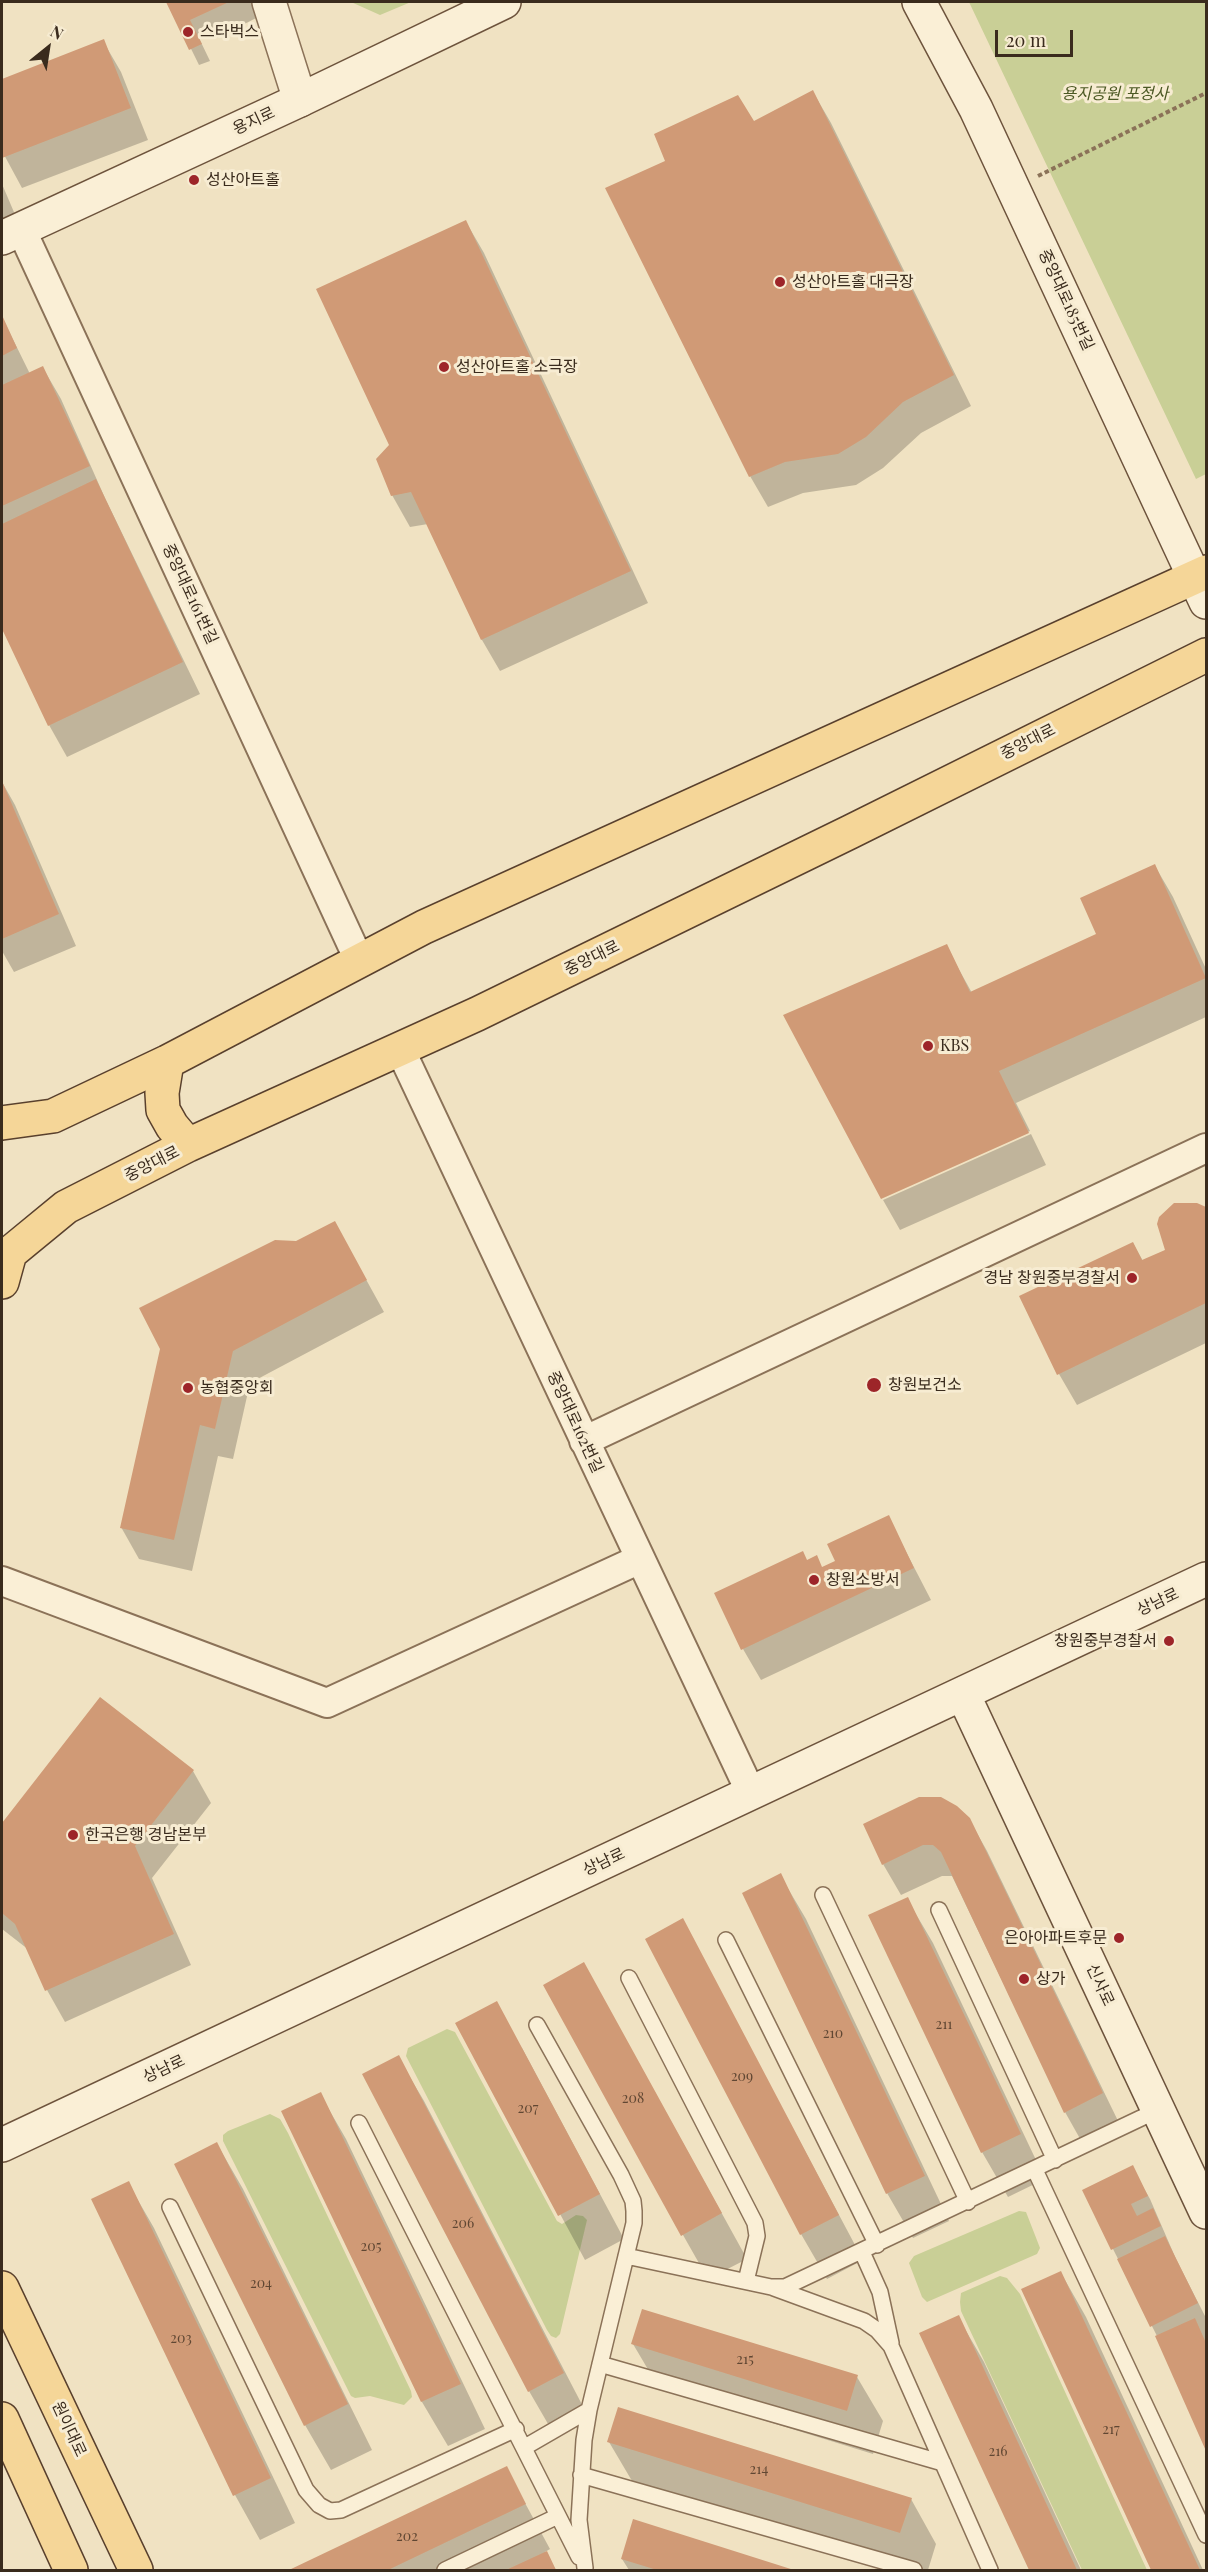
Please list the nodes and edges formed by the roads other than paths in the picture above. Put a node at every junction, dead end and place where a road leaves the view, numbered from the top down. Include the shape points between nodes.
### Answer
1 (269, 2) edge
2 (504, 2) edge
3 (919, 2) edge
4 (300, 100) junction
5 (11, 233) edge
6 (1203, 584) edge
7 (1206, 655) edge
8 (359, 960) junction
9 (400, 1049) junction
10 (167, 1062) junction
11 (2, 1123) edge
12 (188, 1145) junction
13 (1206, 1148) edge
14 (2, 1282) edge
15 (584, 1441) junction
16 (640, 1559) junction
17 (1206, 1580) edge
18 (2, 1581) edge
19 (963, 1694) junction
20 (751, 1793) junction
21 (823, 1895) dead end
22 (939, 1910) dead end
23 (726, 1940) dead end
24 (629, 1978) dead end
25 (537, 2025) dead end
26 (1158, 2110) junction
27 (359, 2123) dead end
28 (2, 2145) edge
29 (1055, 2160) junction
30 (1035, 2170) junction
31 (968, 2202) junction
32 (170, 2207) dead end
33 (1206, 2212) edge
34 (877, 2245) junction
35 (862, 2252) junction
36 (626, 2256) junction
37 (746, 2281) junction
38 (771, 2287) junction
39 (2, 2288) edge
40 (891, 2346) junction
41 (600, 2364) junction
42 (589, 2410) junction
43 (2, 2420) edge
44 (516, 2429) junction
45 (525, 2447) junction
46 (943, 2463) junction
47 (581, 2475) junction
48 (558, 2516) junction
49 (1206, 2535) edge
50 (586, 2569) edge
51 (71, 2571) edge
52 (136, 2571) edge
53 (445, 2571) edge
54 (914, 2571) edge
55 (990, 2571) edge

1 - 4 main road
2 - 4 main road, 용지로
3 - 6 main road, 중앙대로185번길 via 976,109
4 - 5 main road, 용지로
5 - 8 street, 중앙대로161번길
6 - 8 main road via 446,917
7 - 9 main road, 중앙대로
8 - 10 main road
9 - 12 main road, 중앙대로
9 - 15 street, 중앙대로162번길
10 - 11 main road via 53,1116
10 - 12 main road via 163,1110
12 - 14 main road, 중앙대로 via 66,1207 10,1253
13 - 15 street
15 - 16 street, 중앙대로162번길
16 - 18 street via 327,1703
16 - 20 street, 중앙대로162번길
17 - 19 main road, 상남로
19 - 20 main road, 상남로
19 - 26 main road, 신사로
20 - 28 main road, 상남로
21 - 31 lane
22 - 29 lane
23 - 34 lane
24 - 37 lane via 755,2223 757,2236
25 - 36 lane via 633,2201 634,2223
26 - 29 lane
26 - 33 main road, 신사로
27 - 44 lane
29 - 30 lane
30 - 31 lane
30 - 49 lane
31 - 34 lane
32 - 44 lane via 306,2490 319,2505 330,2511 341,2510
34 - 35 lane
35 - 38 lane via 802,2281
35 - 40 lane via 880,2292
36 - 37 lane
36 - 41 lane
37 - 38 lane
38 - 40 lane via 864,2321
39 - 52 main road, 원이대로
40 - 46 lane
41 - 42 lane
41 - 46 lane
42 - 45 lane
42 - 47 lane
43 - 51 main road
44 - 45 lane
45 - 48 lane
46 - 55 lane
47 - 50 lane via 579,2520
47 - 54 lane
48 - 50 lane
48 - 53 lane

